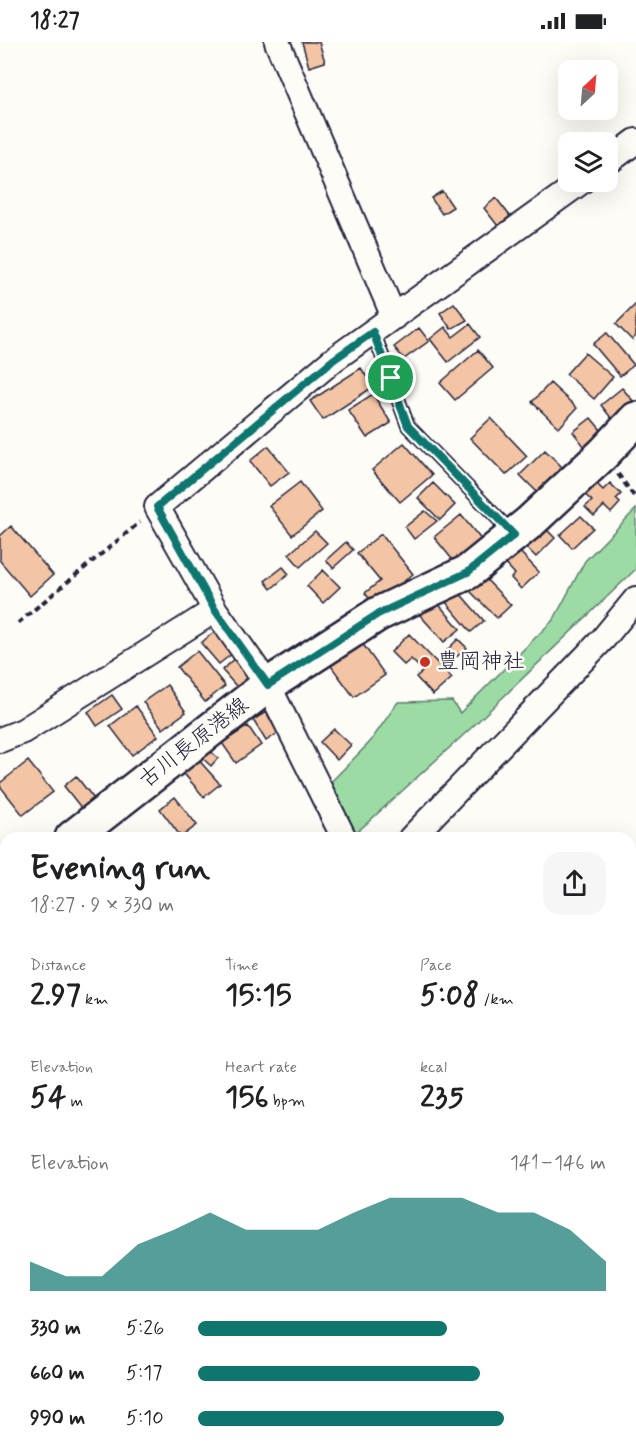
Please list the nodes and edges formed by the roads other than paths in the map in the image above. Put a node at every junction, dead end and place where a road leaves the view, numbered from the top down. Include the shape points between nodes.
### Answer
1 (277, 42) edge
2 (636, 141) edge
3 (618, 154) edge
4 (566, 192) edge
5 (394, 317) junction
6 (373, 332) junction
7 (636, 419) edge
8 (514, 535) junction
9 (636, 599) edge
10 (215, 610) junction
11 (268, 685) junction
12 (0, 740) edge
13 (80, 832) edge
14 (341, 832) edge
15 (417, 832) edge

1 - 5 street
2 - 3 street
4 - 5 street
5 - 6 street
6 - 8 lane via 408,426
6 - 10 street via 333,360 157,507
7 - 8 main road, 古川長原港線
8 - 11 main road, 古川長原港線 via 468,572 378,614
9 - 15 street via 596,646
10 - 11 street
10 - 12 street via 22,731
11 - 13 main road, 古川長原港線
11 - 14 street

